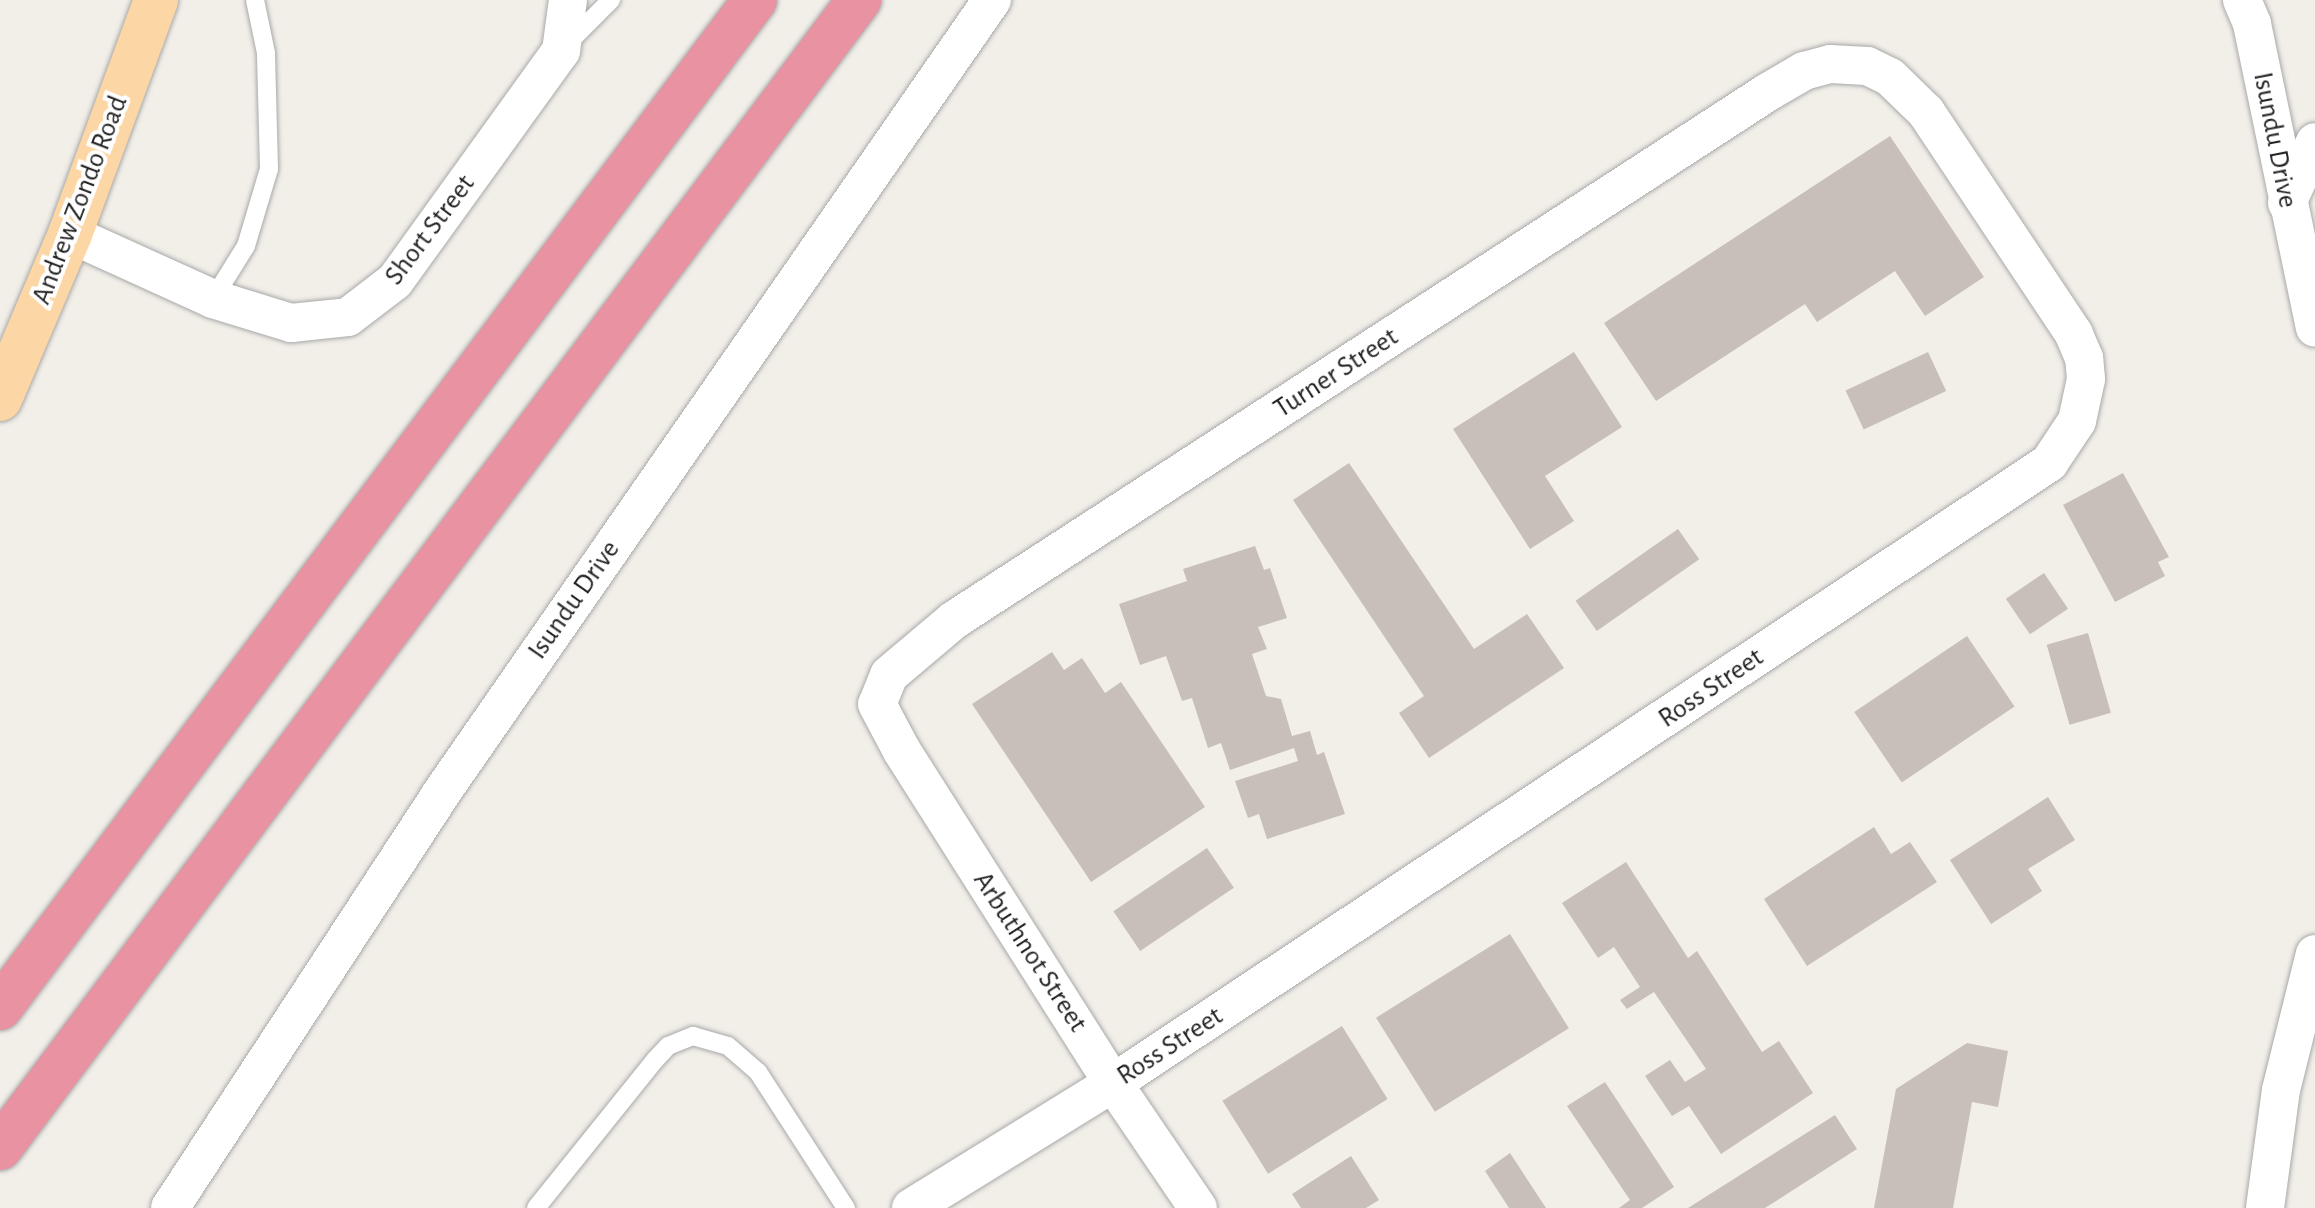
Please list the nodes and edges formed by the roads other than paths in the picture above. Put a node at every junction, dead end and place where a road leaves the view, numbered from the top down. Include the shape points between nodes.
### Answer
1 (156, 0) edge
2 (255, 0) edge
3 (568, 0) edge
4 (611, 0) edge
5 (859, 0) edge
6 (992, 0) edge
7 (2242, 0) edge
8 (750, 4) edge
9 (561, 51) junction
10 (1804, 71) joint
11 (2315, 142) edge
12 (2287, 203) junction
13 (70, 234) junction
14 (213, 299) junction
15 (2315, 328) edge
16 (0, 399) edge
17 (880, 690) joint
18 (2315, 954) edge
19 (0, 1008) edge
20 (1113, 1083) junction
21 (0, 1148) edge
22 (170, 1208) edge
23 (536, 1208) edge
24 (846, 1208) edge
25 (911, 1208) edge
26 (1198, 1208) edge
27 (2265, 1208) edge

1 - 13 main road, Andrew Zondo Road
2 - 14 lane via 270,106 269,169 246,246
3 - 9 street, Short Street
4 - 9 lane
5 - 21 highway
6 - 22 street, Isundu Drive via 449,782
7 - 12 street, Isundu Drive via 2252,24
8 - 19 highway
9 - 14 street, Short Street via 395,281 365,308 310,324
10 - 17 street, Turner Street via 954,620 905,659
10 - 20 street, Ross Street via 1830,64 1867,66 1890,77 1926,112 2074,334 2086,379 2080,412 2065,443 2049,463
11 - 12 street
12 - 15 street, Isundu Drive
13 - 14 street, Short Street
13 - 16 main road, Andrew Zondo Road
17 - 20 street, Arbuthnot Street via 877,704 902,751
18 - 27 street via 2281,1090
20 - 25 street, Ross Street
20 - 26 street, Arbuthnot Street
23 - 24 lane via 655,1060 668,1046 693,1036 728,1046 758,1072

